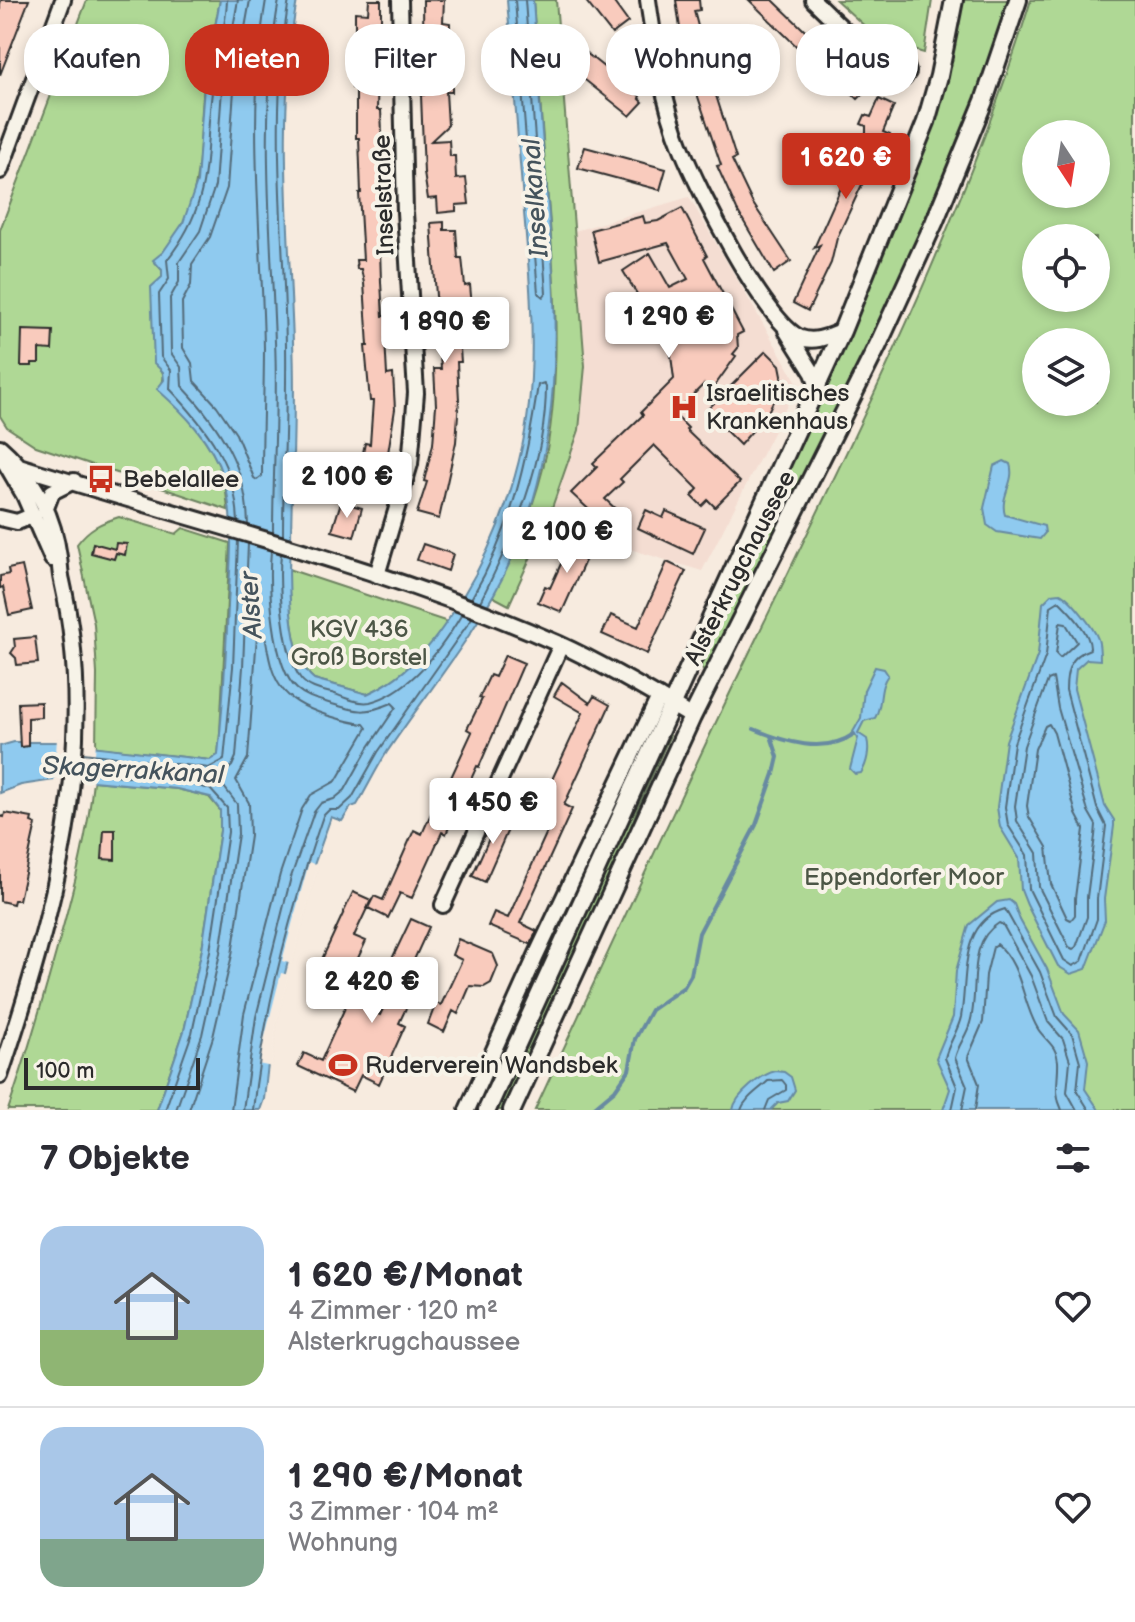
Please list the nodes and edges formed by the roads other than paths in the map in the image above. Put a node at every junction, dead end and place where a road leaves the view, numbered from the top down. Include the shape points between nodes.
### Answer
1 (63, 0) edge
2 (400, 0) edge
3 (648, 0) edge
4 (813, 0) edge
5 (954, 0) edge
6 (1018, 0) edge
7 (838, 24) edge
8 (0, 171) edge
9 (784, 326) junction
10 (842, 331) junction
11 (818, 387) junction
12 (1, 456) edge
13 (21, 466) junction
14 (74, 481) junction
15 (40, 512) junction
16 (0, 518) edge
17 (377, 575) junction
18 (561, 645) junction
19 (666, 701) junction
20 (692, 717) junction
21 (443, 905) dead end
22 (0, 1076) edge
23 (467, 1110) edge
24 (487, 1110) edge
25 (512, 1110) edge

1 - 8 street
2 - 17 street, Inselstraße via 416,393 410,464
3 - 9 street via 681,148 731,247
4 - 7 street
5 - 10 main road, Alsterkrugchaussee via 921,136
6 - 20 main road, Alsterkrugchaussee via 934,223
9 - 10 street via 811,340
9 - 11 street
10 - 11 main road, Alsterkrugchaussee
11 - 19 main road, Alsterkrugchaussee
12 - 13 street
12 - 15 street
13 - 14 street
13 - 15 street via 36,488
14 - 15 street via 52,492
14 - 17 street
15 - 16 street via 17,522
15 - 22 street via 59,554 73,647 76,716 58,878
17 - 18 street
18 - 19 street
18 - 21 street
19 - 20 street
19 - 23 street, Alsterkrugchaussee via 536,956
19 - 24 main road, Alsterkrugchaussee
20 - 25 main road, Alsterkrugchaussee

